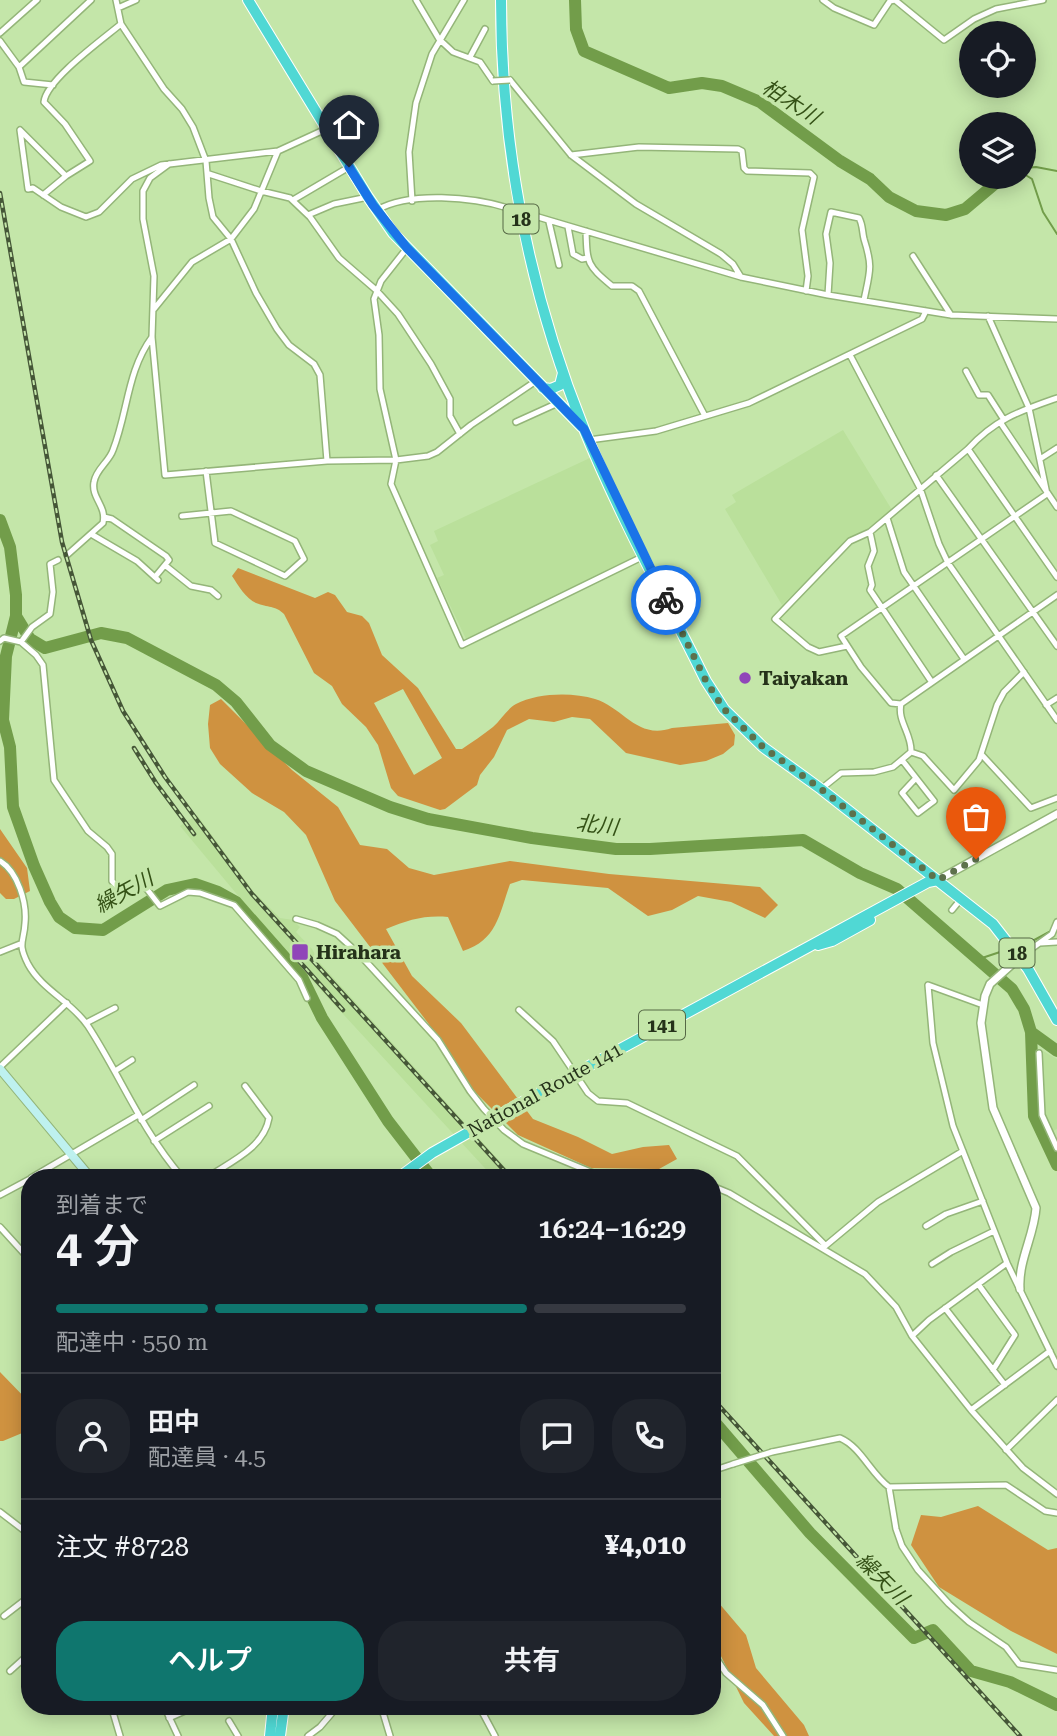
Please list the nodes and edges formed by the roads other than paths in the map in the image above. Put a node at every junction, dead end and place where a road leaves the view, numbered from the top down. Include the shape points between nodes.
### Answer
1 (37, 0) edge
2 (91, 0) edge
3 (116, 0) edge
4 (136, 0) edge
5 (248, 0) edge
6 (415, 0) edge
7 (464, 0) edge
8 (501, 0) edge
9 (823, 0) edge
10 (1043, 0) edge
11 (118, 8) junction
12 (121, 24) junction
13 (485, 29) dead end
14 (0, 33) edge
15 (439, 39) junction
16 (0, 41) edge
17 (470, 57) junction
18 (19, 66) junction
19 (53, 85) junction
20 (326, 129) junction
21 (278, 151) junction
22 (571, 155) junction
23 (206, 161) junction
24 (169, 164) junction
25 (349, 167) junction
26 (209, 174) junction
27 (66, 176) junction
28 (261, 191) junction
29 (43, 195) junction
30 (368, 197) junction
31 (293, 201) junction
32 (412, 201) junction
33 (377, 210) junction
34 (308, 215) junction
35 (549, 222) junction
36 (568, 227) junction
37 (586, 231) junction
38 (231, 239) junction
39 (407, 248) junction
40 (913, 256) dead end
41 (587, 258) junction
42 (559, 265) dead end
43 (741, 277) junction
44 (376, 290) junction
45 (806, 291) junction
46 (828, 295) junction
47 (864, 300) junction
48 (153, 311) junction
49 (926, 311) junction
50 (951, 315) junction
51 (988, 316) junction
52 (1057, 319) edge
53 (152, 337) junction
54 (850, 355) junction
55 (966, 371) dead end
56 (563, 373) junction
57 (540, 385) junction
58 (1057, 398) edge
59 (558, 403) junction
60 (1029, 408) junction
61 (705, 415) junction
62 (1002, 421) junction
63 (516, 422) dead end
64 (584, 429) junction
65 (460, 435) junction
66 (589, 440) junction
67 (1057, 448) edge
68 (968, 449) junction
69 (396, 460) junction
70 (1040, 460) junction
71 (327, 461) junction
72 (206, 471) junction
73 (936, 475) junction
74 (920, 488) junction
75 (1052, 496) edge
76 (1057, 507) edge
77 (212, 514) junction
78 (182, 516) dead end
79 (1015, 516) junction
80 (104, 517) junction
81 (887, 517) junction
82 (870, 532) junction
83 (91, 534) junction
84 (982, 539) junction
85 (67, 555) dead end
86 (644, 556) junction
87 (58, 560) dead end
88 (948, 563) junction
89 (166, 566) junction
90 (1057, 577) edge
91 (914, 586) junction
92 (1057, 595) edge
93 (218, 596) dead end
94 (881, 609) junction
95 (1033, 612) junction
96 (999, 635) junction
97 (2, 639) edge
98 (21, 640) junction
99 (847, 646) junction
100 (1057, 646) edge
101 (964, 659) junction
102 (1024, 672) junction
103 (931, 681) junction
104 (1057, 698) edge
105 (901, 704) junction
106 (1046, 705) junction
107 (1057, 720) edge
108 (911, 752) junction
109 (981, 754) junction
110 (902, 760) junction
111 (916, 778) junction
112 (821, 789) junction
113 (1057, 798) edge
114 (1057, 814) edge
115 (0, 861) edge
116 (938, 880) junction
117 (962, 897) junction
118 (952, 910) dead end
119 (296, 919) dead end
120 (1057, 922) edge
121 (1057, 942) edge
122 (1040, 943) junction
123 (20, 944) junction
124 (0, 952) edge
125 (1020, 957) junction
126 (307, 998) dead end
127 (68, 1003) junction
128 (983, 1005) junction
129 (115, 1009) dead end
130 (519, 1010) dead end
131 (1057, 1020) edge
132 (86, 1023) junction
133 (1040, 1053) dead end
134 (132, 1060) dead end
135 (0, 1068) edge
136 (115, 1071) junction
137 (575, 1072) junction
138 (194, 1085) dead end
139 (244, 1086) dead end
140 (209, 1106) dead end
141 (140, 1117) junction
142 (154, 1141) junction
143 (1057, 1148) edge
144 (963, 1151) junction
145 (71, 1155) junction
146 (46, 1169) edge
147 (83, 1169) edge
148 (177, 1169) edge
149 (220, 1169) edge
150 (410, 1169) edge
151 (583, 1169) edge
152 (21, 1183) edge
153 (721, 1189) edge
154 (0, 1195) edge
155 (983, 1201) junction
156 (926, 1226) dead end
157 (0, 1227) edge
158 (994, 1231) junction
159 (823, 1247) junction
160 (21, 1250) edge
161 (1007, 1263) junction
162 (932, 1264) dead end
163 (978, 1284) junction
164 (1020, 1289) junction
165 (945, 1308) junction
166 (912, 1335) junction
167 (1050, 1352) junction
168 (1057, 1366) edge
169 (993, 1370) junction
170 (1005, 1385) junction
171 (1057, 1400) edge
172 (971, 1410) junction
173 (1006, 1450) junction
174 (721, 1468) edge
175 (889, 1488) junction
176 (1057, 1494) edge
177 (0, 1512) edge
178 (1057, 1513) edge
179 (21, 1528) edge
180 (21, 1603) edge
181 (4, 1616) dead end
182 (21, 1662) edge
183 (721, 1666) edge
184 (1057, 1670) edge
185 (10, 1671) dead end
186 (113, 1715) edge
187 (168, 1715) edge
188 (176, 1715) edge
189 (272, 1715) edge
190 (283, 1715) edge
191 (330, 1715) edge
192 (383, 1715) edge
193 (484, 1715) edge
194 (169, 1718) junction
195 (229, 1721) dead end
196 (174, 1735) edge
197 (120, 1736) edge
198 (238, 1736) edge
199 (270, 1736) edge
200 (280, 1736) edge
201 (308, 1736) edge
202 (390, 1736) edge
203 (495, 1736) edge
204 (783, 1736) edge

1 - 14 street
2 - 18 street
3 - 11 street
4 - 11 street
5 - 20 highway
6 - 15 street
7 - 15 street
8 - 56 highway, 18 via 504,108 517,202
9 - 10 street via 874,25 890,1 895,1 943,40 996,9
11 - 12 street
12 - 19 street
12 - 23 street via 182,109
13 - 17 street
15 - 17 street via 453,52
15 - 32 street via 416,103 409,152
16 - 18 street
17 - 22 street, bridge via 480,62 493,81 510,80
18 - 19 street via 24,82
19 - 27 street via 44,102 90,161
20 - 21 street
20 - 25 highway
21 - 23 street
21 - 28 street
22 - 43 street via 636,204 721,254
22 - 45 street via 639,147 738,149 747,171 810,173 814,177 802,230
23 - 24 street
23 - 26 street
24 - 29 street via 132,179 99,212 86,216
24 - 48 street via 150,178 144,191 143,219 154,276
25 - 30 highway
25 - 31 street
26 - 28 street
26 - 38 street via 213,217
27 - 29 street
27 - 29 street via 20,130 28,189
28 - 31 street
28 - 38 street via 254,209
30 - 33 highway
30 - 34 street
31 - 34 street
32 - 33 street
32 - 35 street, bridge via 471,199
33 - 39 highway
34 - 44 street via 339,258
35 - 36 street
35 - 42 street
36 - 37 street
36 - 41 street via 573,254
37 - 41 street
37 - 43 street
38 - 48 street via 192,262
38 - 71 street via 277,329 320,375
39 - 44 street
39 - 57 highway
40 - 50 street
41 - 61 street via 612,286 632,286 639,291
43 - 45 street
44 - 65 street via 431,364 450,399 450,416
44 - 69 street via 380,389
45 - 46 street
46 - 47 street
46 - 47 street via 826,234 831,212 859,218 862,224 871,257
47 - 49 street
48 - 53 street
49 - 50 street
49 - 54 street via 922,319
50 - 51 street
51 - 52 street
51 - 60 street
53 - 72 street via 165,475
53 - 80 street via 130,379 113,452 96,475 94,494
54 - 61 street via 749,403
54 - 74 street
55 - 62 street via 979,394 988,395
56 - 57 highway via 560,385 551,389
56 - 64 highway, 18
57 - 59 highway
57 - 65 street
58 - 60 street
59 - 63 street
59 - 64 highway
60 - 62 street
60 - 70 street
61 - 66 street via 656,431
62 - 68 street
62 - 75 street
64 - 66 highway, 18
65 - 69 street via 428,456
66 - 86 highway, 18
67 - 70 street
68 - 73 street
68 - 79 street
69 - 71 street
69 - 86 street via 391,484 462,645
70 - 75 street
71 - 72 street
72 - 77 street
73 - 74 street
73 - 84 street
74 - 81 street
74 - 88 street
75 - 76 street
75 - 79 street
77 - 77 street via 215,543 285,576 304,559 295,541 232,510
77 - 78 street
79 - 84 street
79 - 90 street
80 - 83 street
80 - 89 street via 166,556
81 - 82 street
81 - 91 street via 904,572
82 - 94 street via 874,551 867,566 870,590
82 - 99 street via 850,541 775,619 819,652
83 - 85 street
83 - 89 street via 157,578
84 - 88 street
84 - 95 street
86 - 112 highway, 18 via 724,709 763,747
87 - 98 street via 50,564 52,608
88 - 91 street
88 - 96 street
89 - 93 street via 191,586
91 - 94 street
91 - 101 street
92 - 95 street
94 - 99 street via 841,636
94 - 103 street
95 - 96 street
95 - 100 street
96 - 101 street
96 - 102 street
97 - 98 street
98 - 126 street via 43,665 54,780 88,831 112,854 116,887 121,891 141,885 160,906 188,892 234,905 299,980
99 - 105 street via 891,703
101 - 103 street
102 - 106 street
102 - 109 street via 997,705
103 - 105 street
104 - 106 street
105 - 108 street
106 - 107 street
108 - 109 street via 923,756 954,790
108 - 110 street
109 - 113 street via 1031,808
110 - 111 street
110 - 112 street via 873,772 841,773
111 - 111 street via 934,801 918,813 902,793
112 - 116 highway, 18
114 - 116 street
115 - 123 street via 15,877 25,911
116 - 117 highway, 18
116 - 137 highway, National Route 141 / 141
117 - 118 street
117 - 125 highway, 18 via 993,924
119 - 151 street via 337,934 360,955 438,1041 470,1091 504,1130 523,1144
120 - 122 street via 1052,934
121 - 122 street
122 - 125 street
123 - 124 street
123 - 127 street via 37,977
125 - 128 street via 990,984
125 - 131 highway, 18
127 - 132 street
127 - 135 street
128 - 144 street via 928,985 933,1043
128 - 164 street via 981,1023 993,1108 1036,1208 1019,1274
129 - 132 street
130 - 137 street via 553,1041
132 - 136 street
133 - 143 street via 1042,1115
134 - 136 street
135 - 145 main road
136 - 141 street
137 - 150 highway, National Route 141 / 141, bridge
137 - 159 street via 598,1101 627,1103 737,1156
138 - 141 street
139 - 149 street via 269,1118 267,1130 246,1152
140 - 142 street
141 - 142 street
141 - 145 street
142 - 148 street
144 - 155 street
144 - 159 street via 878,1202
145 - 146 street
145 - 147 main road
152 - 154 street
153 - 159 street
155 - 156 street
155 - 158 street
157 - 160 street
158 - 161 street
158 - 162 street
159 - 166 street via 877,1285
161 - 163 street
161 - 164 street
163 - 165 street
163 - 169 street via 1016,1335
164 - 167 street
165 - 166 street
165 - 169 street
166 - 172 street
167 - 168 street
167 - 170 street
169 - 170 street
170 - 172 street
171 - 173 street
172 - 173 street
173 - 176 street
174 - 175 street, bridge via 840,1438
175 - 178 street via 1006,1485 1045,1511
175 - 184 street via 902,1546 949,1604 1006,1647 1018,1664
177 - 179 street
180 - 181 street
182 - 185 street
183 - 204 street via 763,1705
186 - 197 street
187 - 194 street
188 - 194 street
189 - 199 highway
190 - 200 highway
191 - 201 street
192 - 202 street
193 - 203 street
194 - 196 street
195 - 198 street

